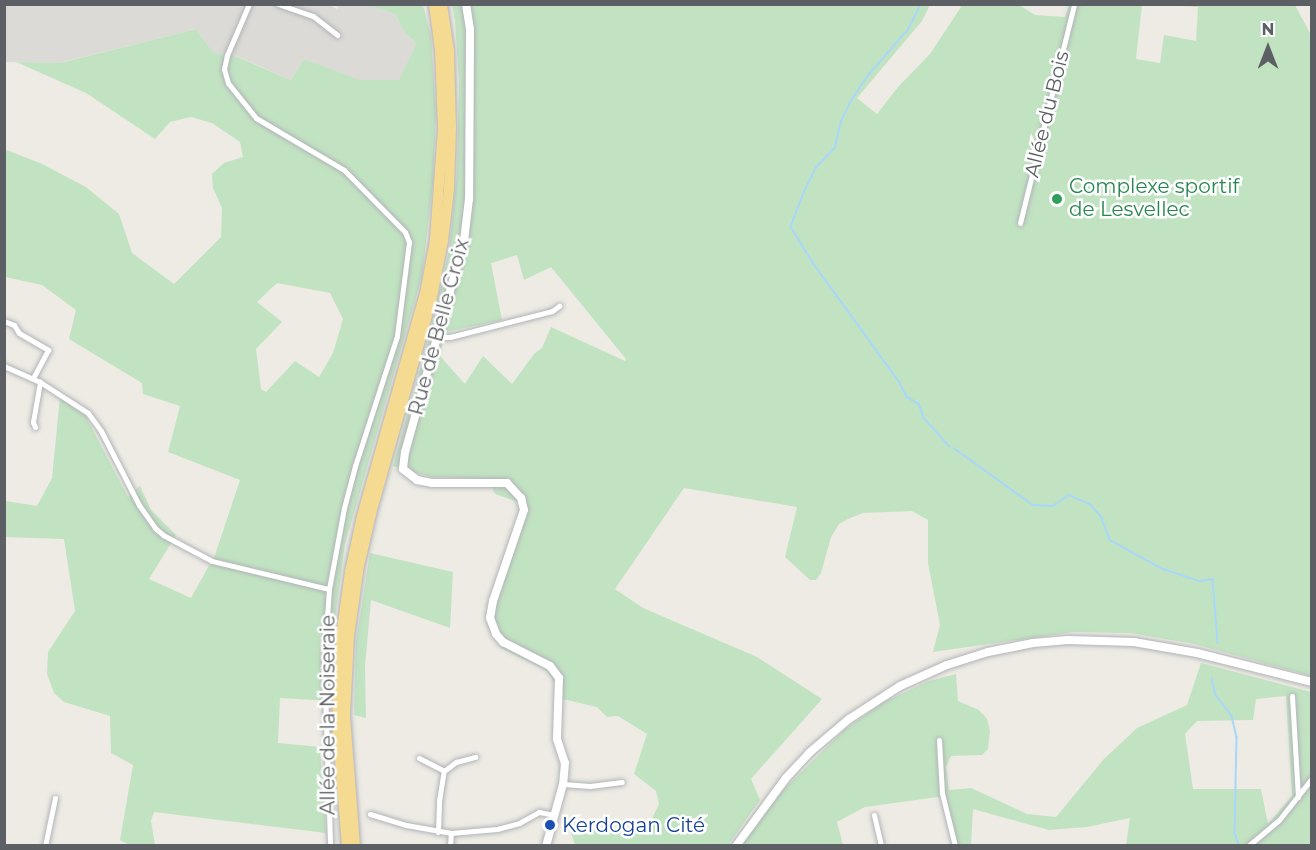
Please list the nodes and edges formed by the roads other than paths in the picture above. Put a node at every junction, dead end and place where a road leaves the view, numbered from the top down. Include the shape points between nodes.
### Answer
1 (249, 4) edge
2 (278, 4) edge
3 (434, 4) edge
4 (442, 4) edge
5 (466, 4) edge
6 (1074, 4) edge
7 (337, 35) dead end
8 (1020, 223) dead end
9 (559, 306) dead end
10 (4, 321) edge
11 (439, 337) junction
12 (4, 366) edge
13 (33, 378) junction
14 (40, 382) junction
15 (35, 427) dead end
16 (329, 589) junction
17 (1309, 683) edge
18 (1292, 696) dead end
19 (939, 740) dead end
20 (420, 758) dead end
21 (475, 758) dead end
22 (444, 771) junction
23 (1311, 778) edge
24 (622, 782) dead end
25 (563, 784) junction
26 (1298, 797) junction
27 (55, 798) dead end
28 (370, 814) dead end
29 (554, 815) junction
30 (874, 815) dead end
31 (438, 832) junction
32 (451, 833) junction
33 (45, 846) edge
34 (330, 846) edge
35 (347, 846) edge
36 (355, 846) edge
37 (450, 846) edge
38 (546, 846) edge
39 (736, 846) edge
40 (881, 846) edge
41 (955, 846) edge
42 (1248, 846) edge

1 - 16 street, Allée de la Noiseraie via 227,55 224,69 228,83 247,110 263,123 337,164 405,232 409,242 397,336 355,466
2 - 7 street via 313,16
3 - 35 highway via 443,128 435,240 422,305 359,526 342,630 338,729
4 - 36 highway via 451,128 443,241 431,302 369,520 349,636 345,715
5 - 11 street, Rue de Belle Croix via 470,30 469,199 464,241
6 - 8 street, Allée du Bois
9 - 11 street via 552,312
10 - 13 street via 48,350
11 - 25 street, Rue de Belle Croix via 403,469 417,480 433,483 507,483 521,498 524,510 490,618 503,642 550,666 558,678 557,739 565,763
12 - 13 street
13 - 14 street
14 - 15 street
14 - 16 street via 88,413 139,505 163,535 220,563
16 - 34 street, Allée de la Noiseraie via 324,662
17 - 39 street via 1197,653 1134,642 1068,640 988,652 900,686 849,719 786,778
18 - 26 street
19 - 41 street via 942,793
20 - 22 street
21 - 22 street via 456,762
22 - 31 street
23 - 26 street
24 - 25 street
25 - 29 street
26 - 42 street via 1280,820
27 - 33 street
28 - 31 street
29 - 32 street via 538,812 497,829
29 - 38 street
30 - 40 street
31 - 32 street
32 - 37 street

